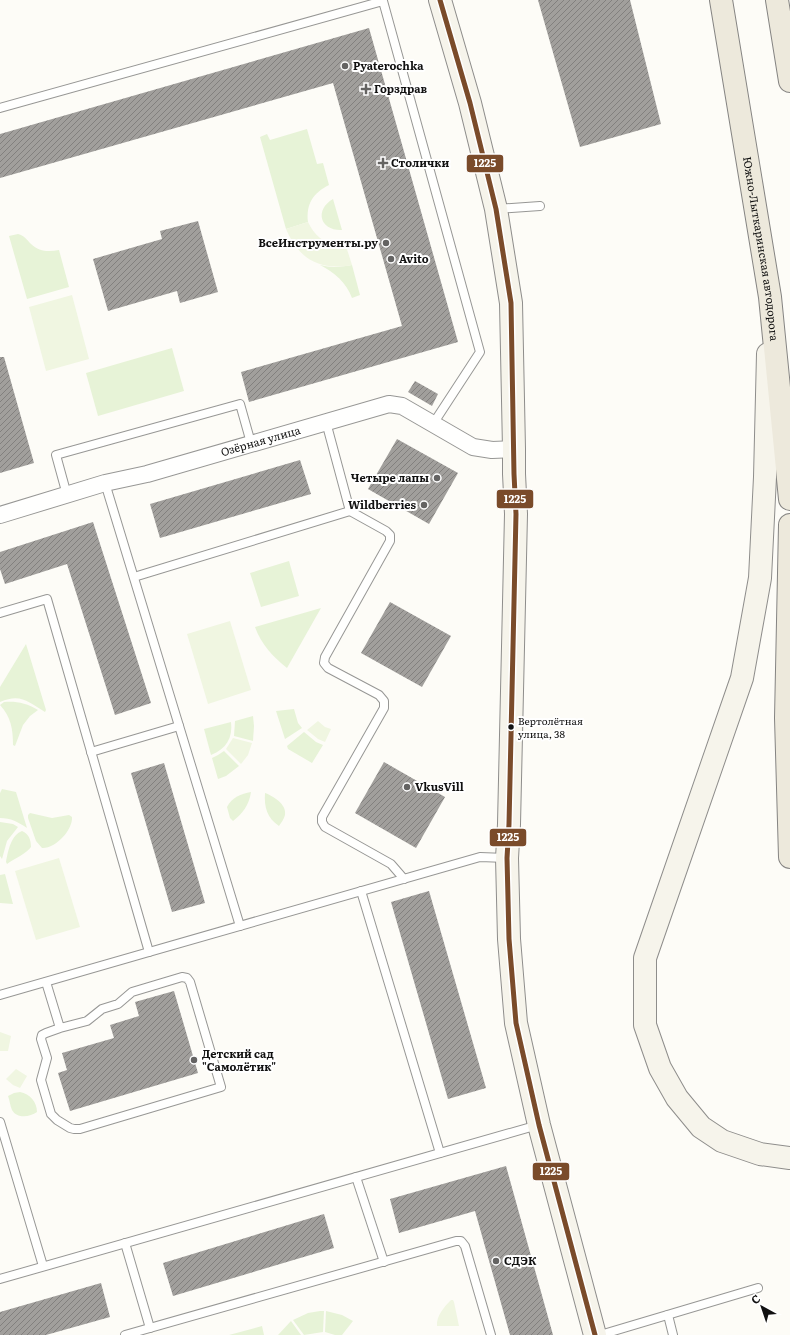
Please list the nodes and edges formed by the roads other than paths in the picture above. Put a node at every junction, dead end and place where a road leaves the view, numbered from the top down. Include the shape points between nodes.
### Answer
1 (440, 0) edge
2 (721, 0) edge
3 (779, 10) edge
4 (790, 53) edge
5 (790, 81) edge
6 (0, 108) edge
7 (540, 206) dead end
8 (496, 209) junction
9 (770, 297) junction
10 (326, 422) junction
11 (433, 424) junction
12 (251, 443) junction
13 (514, 448) junction
14 (105, 483) junction
15 (67, 495) junction
16 (790, 499) edge
17 (350, 511) junction
18 (0, 514) edge
19 (790, 525) edge
20 (134, 577) junction
21 (0, 613) edge
22 (179, 726) junction
23 (91, 752) junction
24 (790, 857) edge
25 (507, 858) junction
26 (404, 879) junction
27 (360, 891) junction
28 (240, 926) junction
29 (149, 952) junction
30 (46, 982) junction
31 (0, 995) edge
32 (60, 1028) junction
33 (0, 1122) edge
34 (538, 1125) junction
35 (440, 1153) junction
36 (790, 1158) edge
37 (356, 1177) junction
38 (125, 1243) junction
39 (384, 1262) junction
40 (43, 1266) junction
41 (0, 1279) edge
42 (758, 1288) dead end
43 (668, 1315) junction
44 (150, 1328) junction
45 (125, 1335) edge
46 (491, 1335) edge
47 (595, 1335) edge
48 (600, 1335) edge
49 (673, 1335) edge

1 - 8 street via 470,103
2 - 9 main road, Южно-Лыткаринская автодорога
3 - 4 street
3 - 5 main road
6 - 11 lane via 383,1 480,352
7 - 8 lane
8 - 13 street via 511,303
9 - 16 main road, Южно-Лыткаринская автодорога
9 - 36 street via 760,578 742,678 645,958 645,1025 660,1068 676,1098 701,1127 722,1141 760,1154
10 - 11 street, Озёрная улица via 389,404 402,406
10 - 12 street, Озёрная улица
10 - 17 lane
11 - 13 street, Озёрная улица via 472,447 492,450
12 - 14 street, Озёрная улица via 147,474
12 - 15 lane via 240,404 56,455
13 - 25 street via 516,514
14 - 15 street, Озёрная улица
14 - 20 lane
15 - 18 street, Озёрная улица
17 - 20 lane
17 - 26 lane via 386,531 390,535 390,541 324,663 328,668 379,696 384,701 384,708 322,817 322,822 325,827 391,864
19 - 24 main road via 786,718
20 - 22 lane
21 - 23 lane via 47,599
22 - 23 lane
22 - 28 lane
23 - 29 lane
25 - 26 lane via 480,857
25 - 34 street via 509,938 516,1023
26 - 27 lane
27 - 28 lane
27 - 35 lane
28 - 29 lane
29 - 30 lane
30 - 31 lane
30 - 32 lane
32 - 32 lane via 42,1035 47,1058 41,1080 53,1118 74,1129 221,1087 187,978 135,991 118,1004 102,1009 88,1021
33 - 40 lane
34 - 35 lane
34 - 47 street
35 - 37 lane
37 - 38 lane
37 - 39 lane
38 - 40 lane
38 - 44 lane
39 - 44 lane
39 - 46 lane via 461,1241 465,1246
40 - 41 lane
42 - 43 lane
43 - 48 lane
43 - 49 lane
44 - 45 lane

